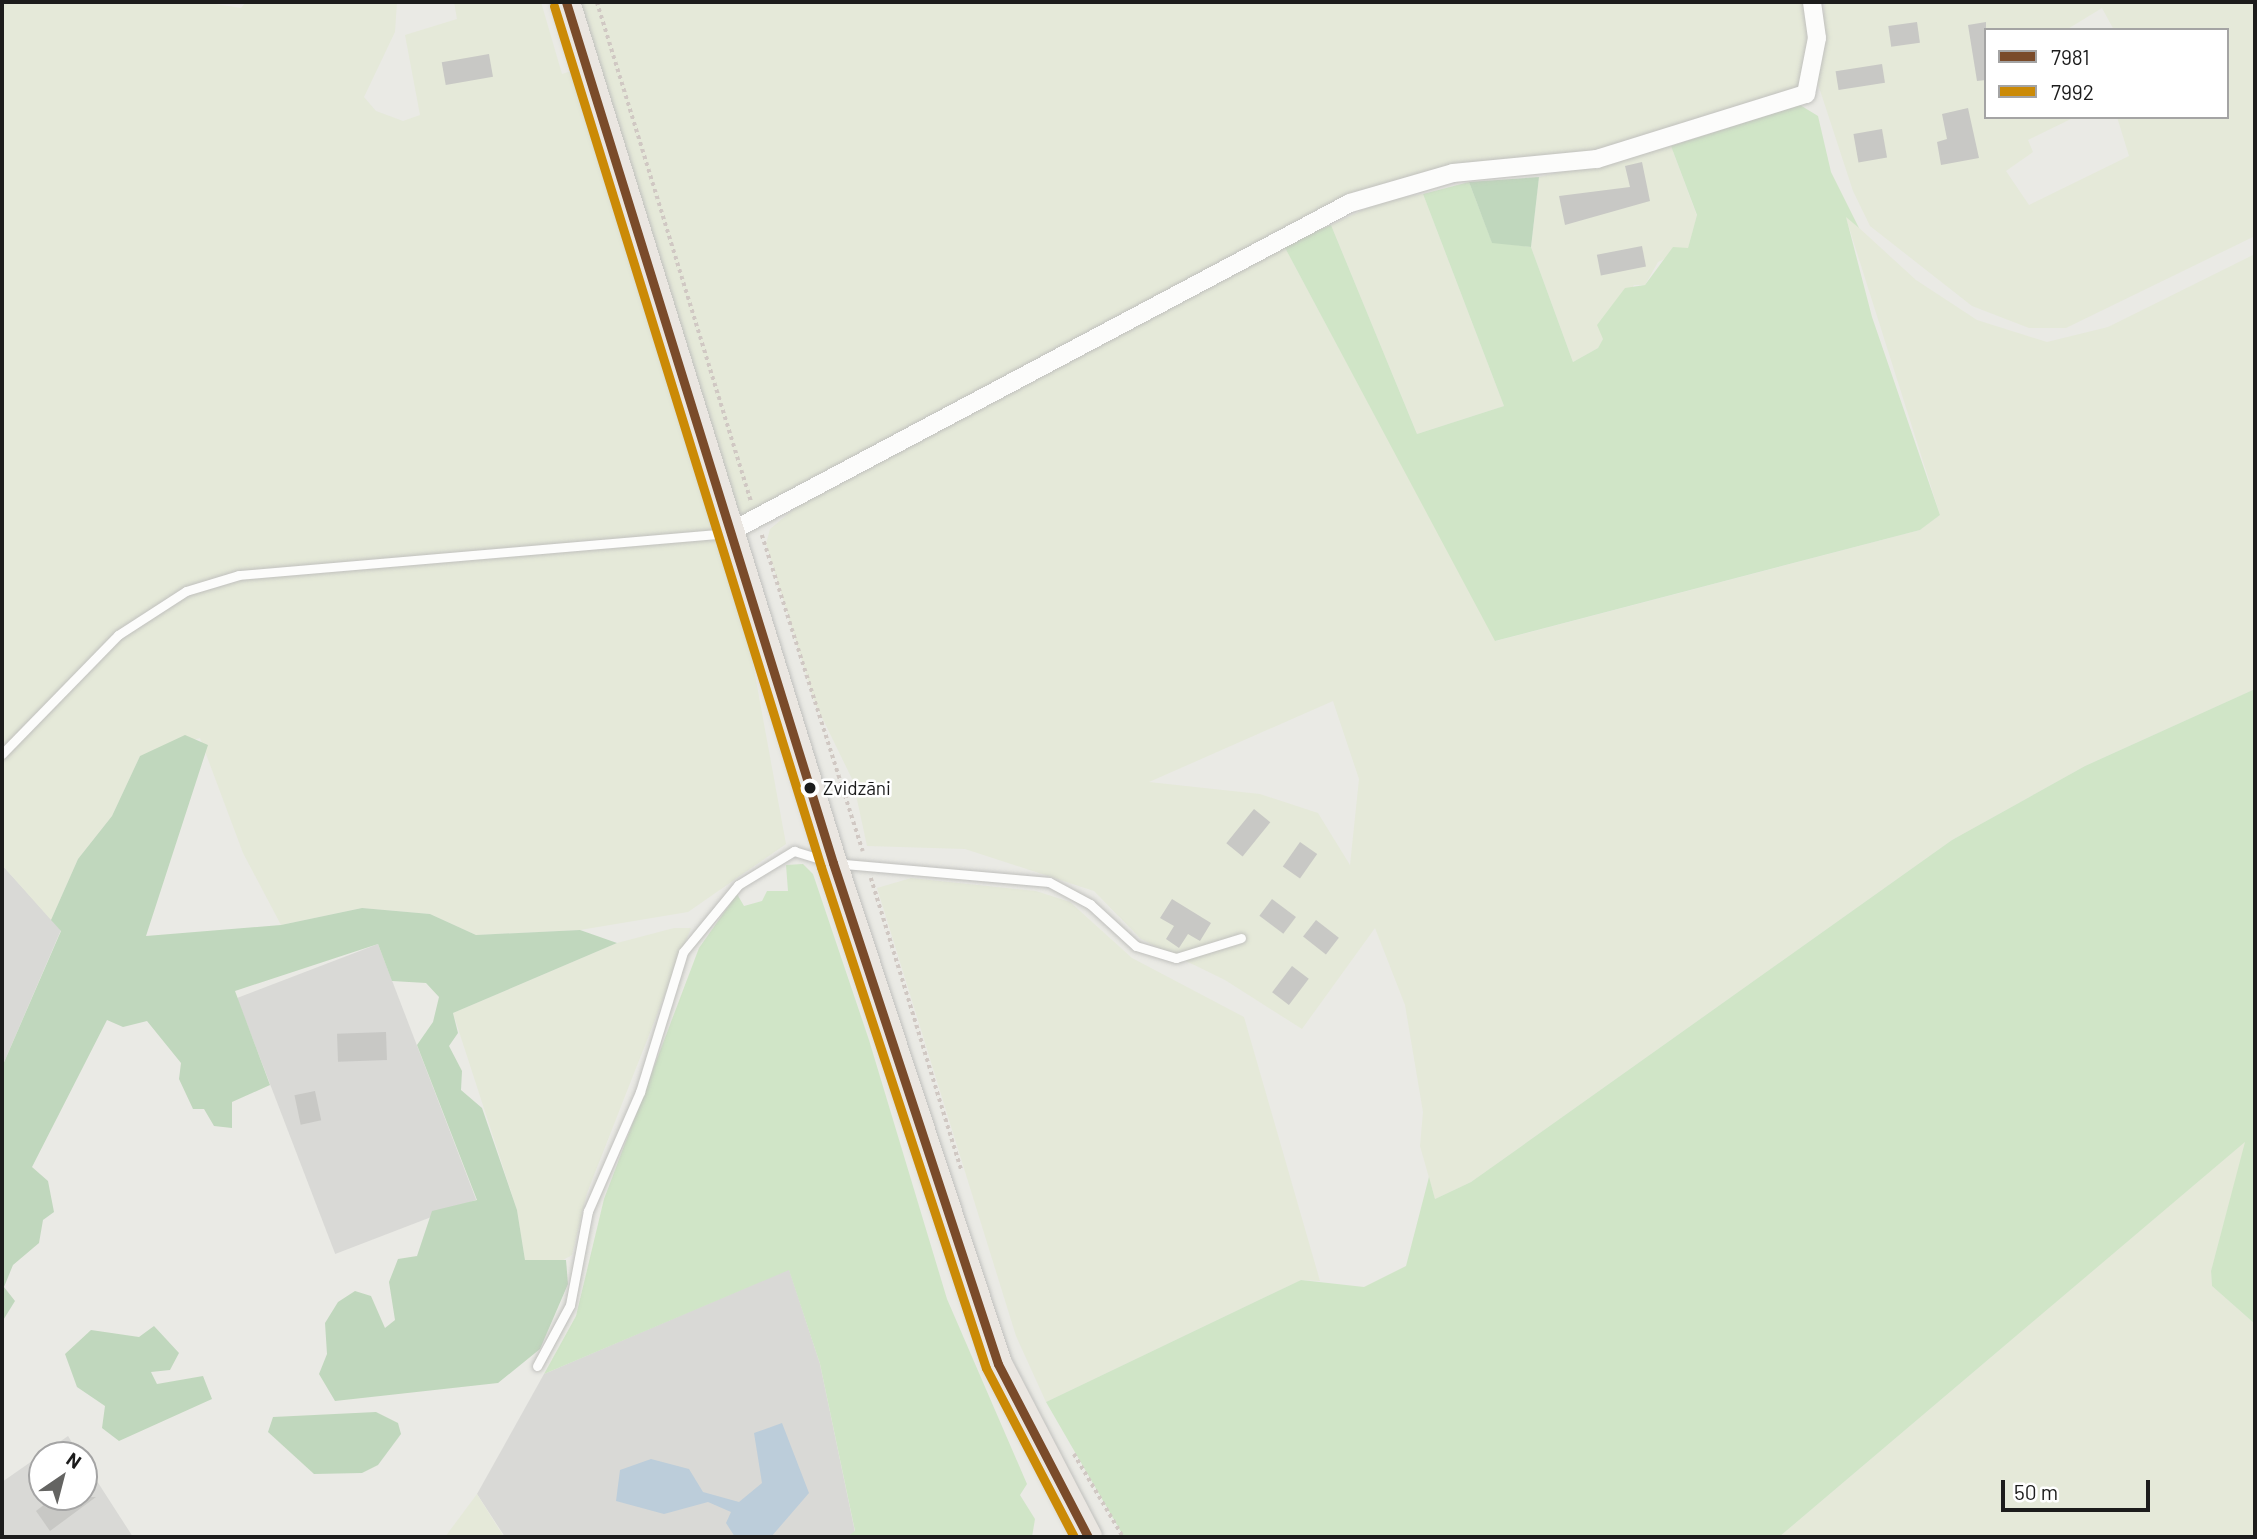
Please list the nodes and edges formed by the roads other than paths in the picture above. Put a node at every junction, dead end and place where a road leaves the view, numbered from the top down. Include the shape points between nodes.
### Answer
1 (566, 2) edge
2 (1812, 2) edge
3 (728, 533) junction
4 (2, 754) edge
5 (832, 863) junction
6 (1241, 938) dead end
7 (537, 1366) dead end
8 (1088, 1537) edge

1 - 3 highway
2 - 3 street via 1817,38 1806,94 1597,159 1453,173 1350,203
3 - 4 lane via 239,575 186,591 118,635
3 - 5 highway
5 - 6 lane via 1049,882 1090,904 1136,946 1176,958
5 - 7 lane via 794,851 738,885 683,952 640,1092 588,1210 570,1305
5 - 8 highway via 998,1364

